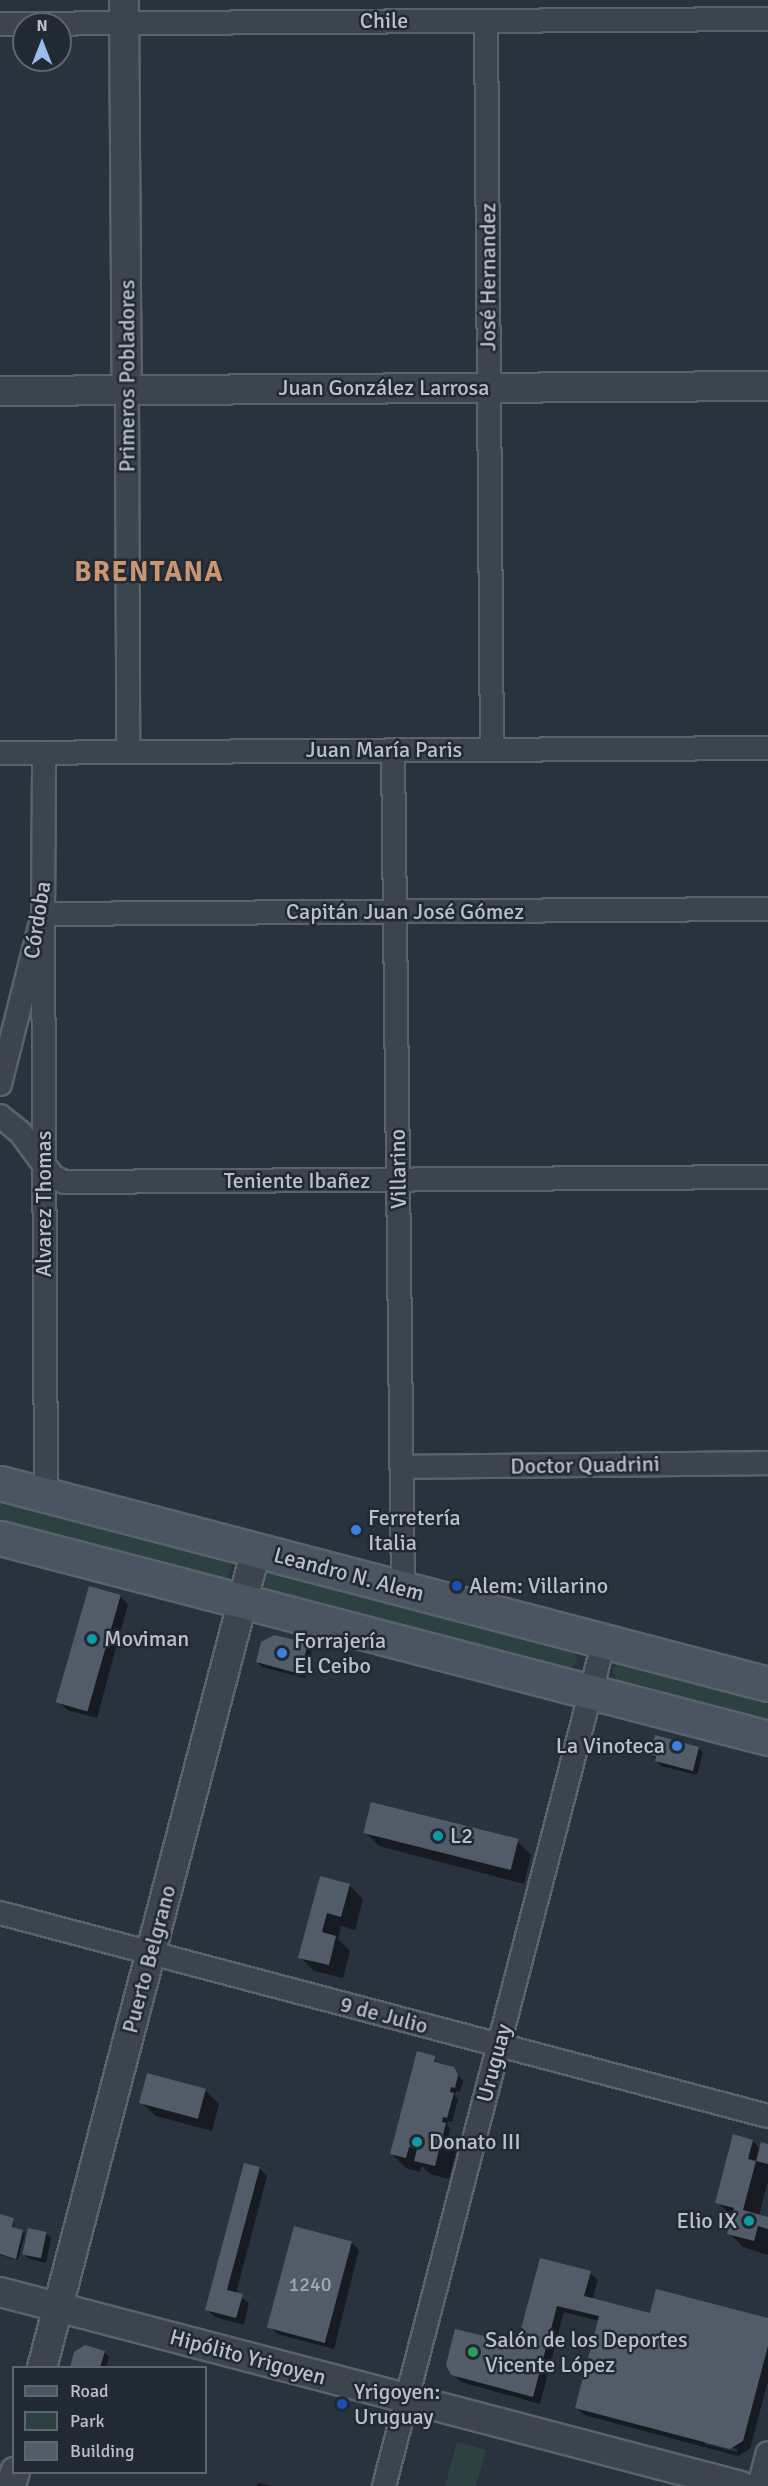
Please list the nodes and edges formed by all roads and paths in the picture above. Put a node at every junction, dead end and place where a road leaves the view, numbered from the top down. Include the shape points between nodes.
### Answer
1 (124, 11) edge
2 (768, 19) edge
3 (486, 21) junction
4 (0, 24) edge
5 (768, 386) edge
6 (489, 388) junction
7 (127, 390) junction
8 (0, 391) edge
9 (768, 747) edge
10 (492, 749) junction
11 (393, 750) junction
12 (128, 752) junction
13 (0, 753) edge
14 (44, 753) junction
15 (768, 909) edge
16 (395, 912) junction
17 (43, 914) junction
18 (0, 1084) edge
19 (0, 1116) edge
20 (44, 1166) junction
21 (768, 1177) edge
22 (398, 1180) junction
23 (768, 1463) edge
24 (402, 1467) junction
25 (0, 1483) edge
26 (46, 1495) junction
27 (0, 1538) edge
28 (256, 1550) junction
29 (403, 1588) junction
30 (243, 1601) junction
31 (604, 1641) junction
32 (768, 1684) edge
33 (590, 1692) junction
34 (768, 1738) edge
35 (0, 1913) edge
36 (151, 1953) junction
37 (498, 2045) junction
38 (768, 2116) edge
39 (0, 2292) edge
40 (58, 2307) junction
41 (42, 2366) edge
42 (406, 2399) junction
43 (768, 2453) edge
44 (384, 2486) edge
45 (741, 2486) edge
46 (759, 2486) edge

1 - 3 street, Chile
1 - 4 street, Chile
1 - 7 street, Primeros Pobladores
2 - 3 street, Chile
3 - 6 street, José Hernandez
5 - 6 street, Juan González Larrosa
6 - 7 street, Juan González Larrosa
6 - 10 street, José Hernandez
7 - 8 street, Juan González Larrosa
7 - 12 street, Primeros Pobladores
9 - 10 street, Juan María Paris
10 - 11 street, Juan María Paris
11 - 12 street, Juan María Paris
11 - 16 street, Villarino
12 - 14 street, Juan María Paris
13 - 14 street, Juan María Paris
14 - 17 street, Córdoba
15 - 16 street, Capitán Juan José Gómez
16 - 17 street, Capitán Juan José Gómez
16 - 22 street, Villarino
17 - 18 street, Córdoba
17 - 20 street, Alvarez Thomas
19 - 20 street, Teniente Ibañez via 20,1132
20 - 22 street, Teniente Ibañez via 53,1177 72,1182
20 - 26 street, Alvarez Thomas
21 - 22 street, Teniente Ibañez
22 - 24 street, Villarino
23 - 24 street, Doctor Quadrini
24 - 29 street, Villarino
25 - 26 main road, Leandro N. Alem
26 - 28 main road, Leandro N. Alem
27 - 30 main road
28 - 29 main road, Leandro N. Alem
28 - 30 street, Puerto Belgrano
29 - 31 main road, Leandro N. Alem
30 - 33 main road
30 - 36 street, Puerto Belgrano
31 - 32 main road, Leandro N. Alem
31 - 33 street, Uruguay
33 - 34 main road
33 - 37 street, Uruguay
35 - 36 street, 9 de Julio
36 - 37 street, 9 de Julio
36 - 40 street, Puerto Belgrano
37 - 38 street, 9 de Julio
37 - 42 street, Uruguay
39 - 40 street, Hipólito Yrigoyen
40 - 41 street, Puerto Belgrano
40 - 42 street, Hipólito Yrigoyen
42 - 44 street, Uruguay
42 - 45 street, Hipólito Yrigoyen
43 - 46 street

